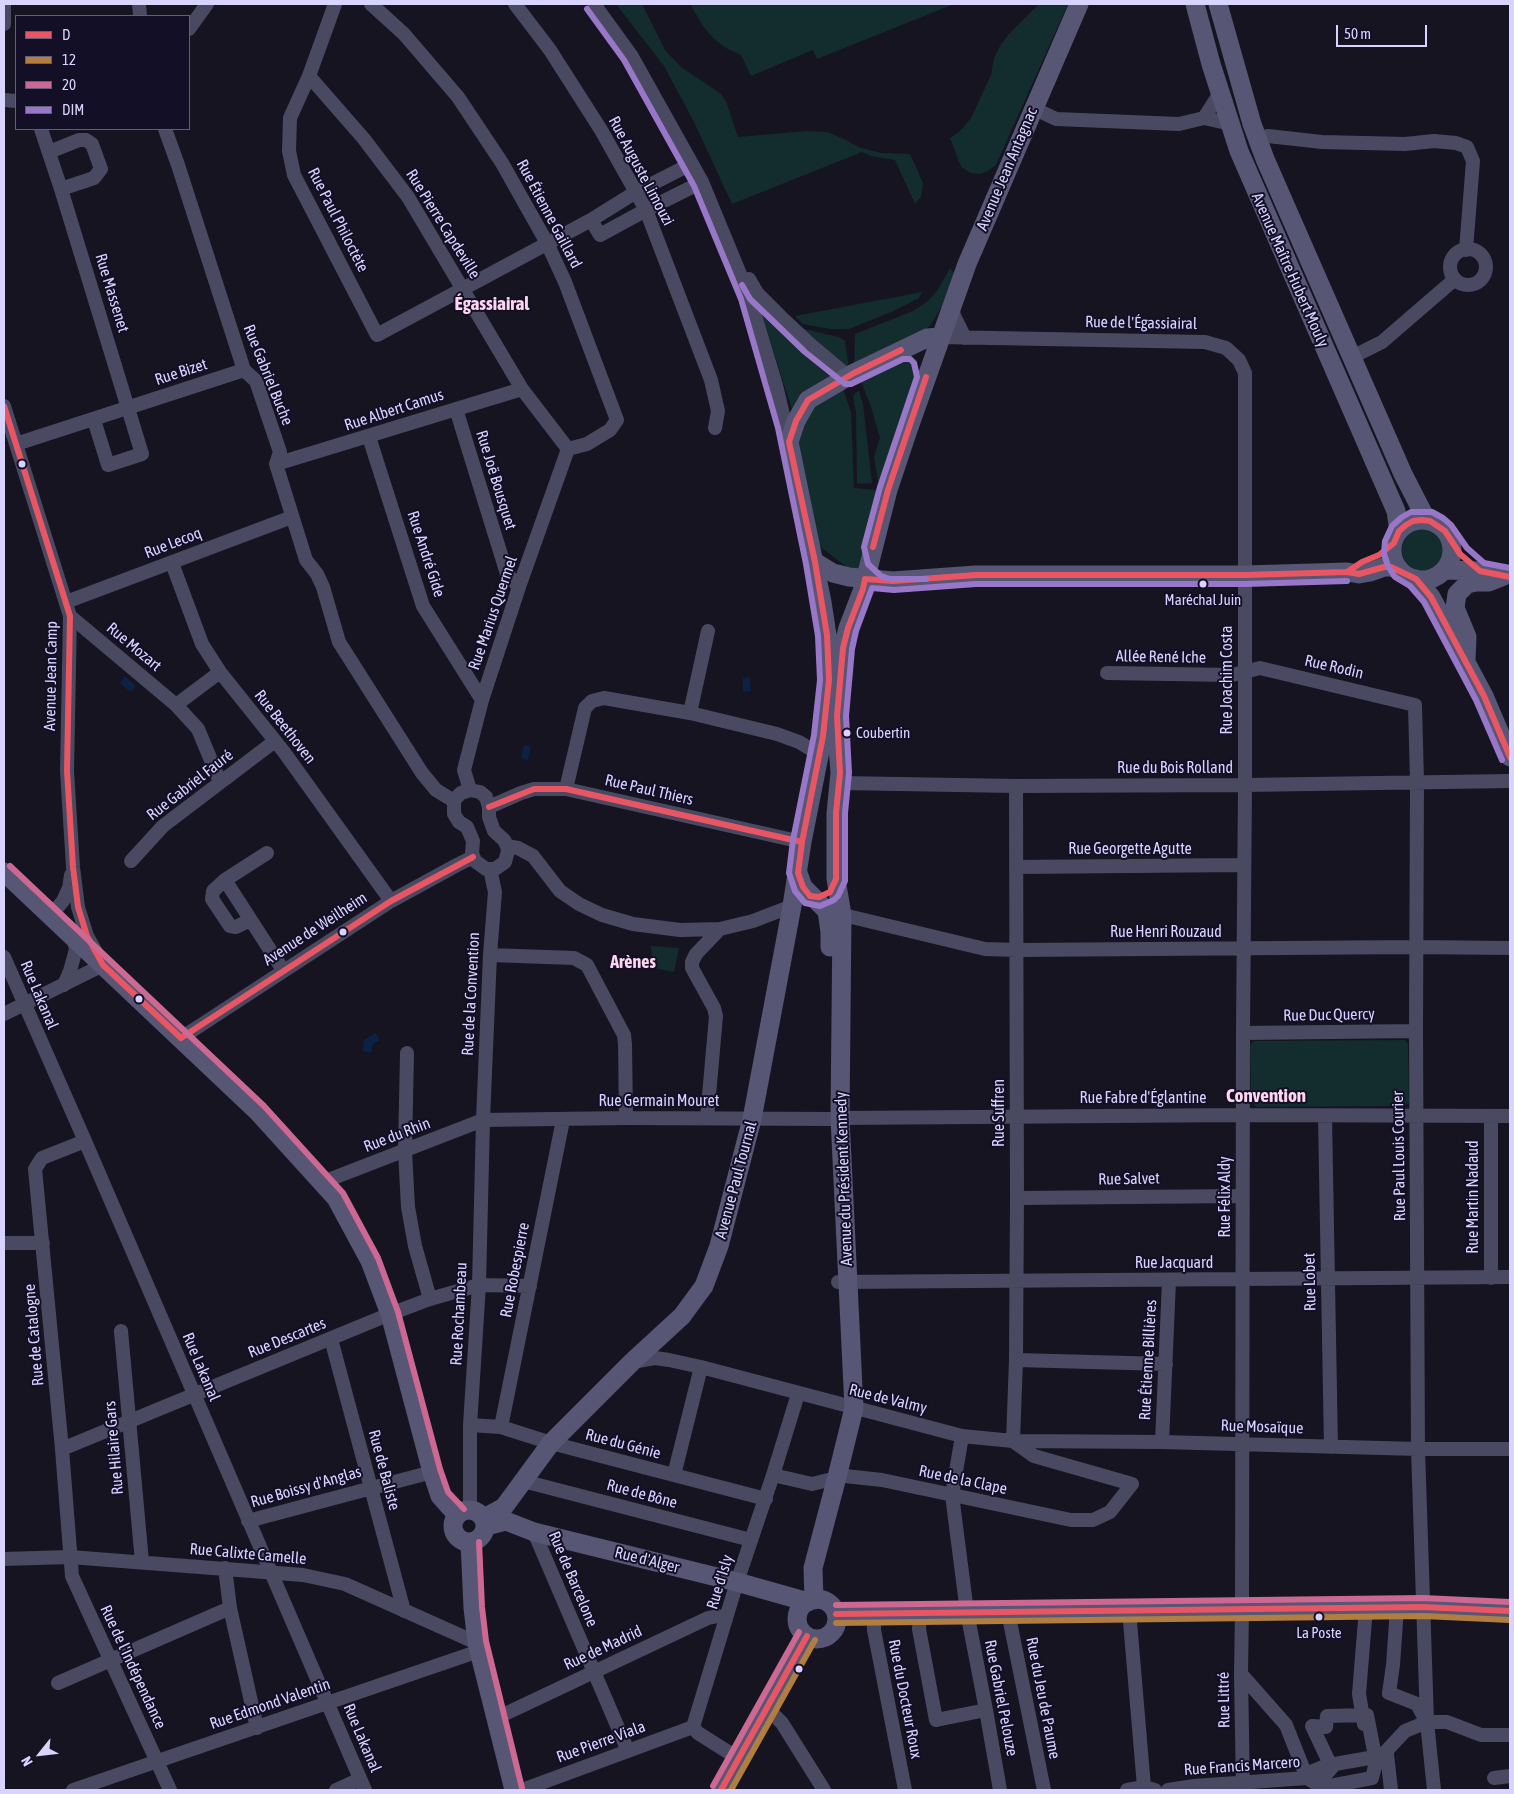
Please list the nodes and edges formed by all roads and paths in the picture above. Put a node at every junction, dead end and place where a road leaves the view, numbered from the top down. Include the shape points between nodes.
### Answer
1 (4, 4) edge
2 (207, 4) edge
3 (335, 4) edge
4 (371, 4) edge
5 (515, 4) edge
6 (594, 4) edge
7 (1079, 4) edge
8 (1195, 4) edge
9 (1218, 4) edge
10 (4, 24) edge
11 (190, 28) edge
12 (309, 76) junction
13 (1220, 93) junction
14 (1033, 108) junction
15 (1204, 118) junction
16 (1229, 122) junction
17 (41, 130) edge
18 (165, 130) edge
19 (1258, 139) junction
20 (1287, 139) junction
21 (49, 152) junction
22 (1265, 159) junction
23 (691, 164) junction
24 (702, 182) junction
25 (61, 189) junction
26 (636, 192) junction
27 (646, 210) junction
28 (591, 220) junction
29 (547, 243) junction
30 (727, 244) junction
31 (1466, 250) junction
32 (1455, 279) junction
33 (463, 289) junction
34 (952, 305) junction
35 (940, 337) junction
36 (964, 338) junction
37 (901, 350) junction
38 (1352, 357) junction
39 (244, 370) junction
40 (929, 370) junction
41 (848, 376) junction
42 (522, 388) junction
43 (4, 406) edge
44 (129, 408) junction
45 (456, 409) junction
46 (94, 420) junction
47 (715, 428) dead end
48 (369, 437) junction
49 (789, 442) junction
50 (16, 444) junction
51 (568, 448) junction
52 (276, 464) junction
53 (292, 517) junction
54 (1430, 521) junction
55 (1396, 537) junction
56 (1450, 538) junction
57 (873, 548) junction
58 (815, 562) junction
59 (172, 563) junction
60 (1443, 571) junction
61 (1480, 571) junction
62 (1347, 572) junction
63 (1245, 575) junction
64 (1409, 575) junction
65 (957, 576) junction
66 (1507, 576) edge
67 (867, 579) junction
68 (519, 587) junction
69 (66, 602) junction
70 (70, 616) junction
71 (708, 632) dead end
72 (1466, 663) junction
73 (220, 672) junction
74 (1107, 673) dead end
75 (1244, 673) junction
76 (482, 700) junction
77 (176, 705) junction
78 (1415, 705) joint
79 (690, 713) junction
80 (276, 741) junction
81 (819, 754) junction
82 (1510, 757) edge
83 (1510, 781) edge
84 (220, 782) junction
85 (1417, 782) junction
86 (839, 784) junction
87 (1245, 785) junction
88 (1016, 786) junction
89 (566, 789) junction
90 (470, 790) junction
91 (454, 801) junction
92 (489, 807) junction
93 (802, 842) junction
94 (507, 846) junction
95 (267, 853) dead end
96 (473, 857) junction
97 (131, 861) dead end
98 (1244, 865) junction
99 (73, 867) junction
100 (1016, 867) junction
101 (490, 869) junction
102 (4, 872) edge
103 (798, 873) junction
104 (225, 880) junction
105 (836, 880) junction
106 (810, 896) junction
107 (392, 901) junction
108 (792, 906) junction
109 (78, 907) junction
110 (834, 913) junction
111 (50, 916) junction
112 (250, 920) junction
113 (720, 929) junction
114 (73, 937) junction
115 (1416, 947) junction
116 (1510, 948) edge
117 (1244, 949) junction
118 (1017, 950) junction
119 (490, 955) junction
120 (4, 958) edge
121 (103, 965) junction
122 (283, 970) junction
123 (64, 985) junction
124 (24, 1005) junction
125 (4, 1014) edge
126 (1416, 1031) junction
127 (1242, 1033) junction
128 (181, 1038) junction
129 (407, 1053) dead end
130 (1243, 1115) junction
131 (1416, 1115) junction
132 (1017, 1116) junction
133 (1326, 1116) junction
134 (1491, 1116) junction
135 (1510, 1116) edge
136 (626, 1118) junction
137 (707, 1118) junction
138 (836, 1118) junction
139 (752, 1119) junction
140 (483, 1120) junction
141 (563, 1120) junction
142 (85, 1141) junction
143 (405, 1151) junction
144 (323, 1182) junction
145 (1242, 1196) junction
146 (1017, 1198) junction
147 (4, 1243) edge
148 (43, 1243) junction
149 (1510, 1277) edge
150 (1418, 1278) junction
151 (1491, 1278) junction
152 (1328, 1279) junction
153 (1242, 1280) junction
154 (1016, 1281) junction
155 (1169, 1281) junction
156 (842, 1282) junction
157 (479, 1285) junction
158 (530, 1286) junction
159 (430, 1299) junction
160 (390, 1314) junction
161 (121, 1331) dead end
162 (331, 1339) junction
163 (1016, 1360) junction
164 (632, 1362) junction
165 (1166, 1364) junction
166 (701, 1367) junction
167 (194, 1394) junction
168 (798, 1394) junction
169 (849, 1407) junction
170 (129, 1422) junction
171 (470, 1424) junction
172 (501, 1428) junction
173 (962, 1436) junction
174 (1013, 1441) junction
175 (1162, 1442) junction
176 (551, 1443) junction
177 (1242, 1445) junction
178 (1331, 1447) junction
179 (62, 1449) junction
180 (1418, 1449) junction
181 (1510, 1449) edge
182 (432, 1472) junction
183 (674, 1475) junction
184 (774, 1475) junction
185 (837, 1477) junction
186 (523, 1481) junction
187 (1132, 1484) joint
188 (371, 1487) junction
189 (952, 1495) junction
190 (766, 1499) junction
191 (474, 1517) junction
192 (248, 1521) junction
193 (534, 1532) junction
194 (751, 1540) junction
195 (470, 1542) junction
196 (70, 1557) junction
197 (4, 1559) edge
198 (142, 1562) junction
199 (225, 1568) junction
200 (270, 1572) junction
201 (737, 1582) junction
202 (811, 1601) junction
203 (1423, 1607) junction
204 (230, 1608) junction
205 (1366, 1608) junction
206 (1397, 1608) junction
207 (1242, 1609) junction
208 (1128, 1610) junction
209 (404, 1611) junction
210 (1510, 1611) edge
211 (967, 1612) junction
212 (1008, 1612) junction
213 (874, 1613) junction
214 (920, 1613) junction
215 (836, 1614) junction
216 (726, 1619) junction
217 (807, 1636) junction
218 (478, 1647) junction
219 (111, 1660) junction
220 (594, 1671) junction
221 (1240, 1674) junction
222 (58, 1683) dead end
223 (328, 1702) junction
224 (767, 1708) junction
225 (986, 1710) junction
226 (496, 1715) junction
227 (1362, 1715) junction
228 (1427, 1722) junction
229 (693, 1727) junction
230 (257, 1728) junction
231 (1510, 1736) edge
232 (628, 1751) junction
233 (738, 1759) junction
234 (1375, 1759) junction
235 (157, 1762) junction
236 (1510, 1776) edge
237 (1372, 1778) junction
238 (1494, 1778) dead end
239 (363, 1784) edge
240 (1243, 1786) edge
241 (1316, 1786) edge
242 (1150, 1789) edge
243 (74, 1790) edge
244 (170, 1790) edge
245 (336, 1790) edge
246 (514, 1790) edge
247 (522, 1790) edge
248 (721, 1790) edge
249 (824, 1790) edge
250 (905, 1790) edge
251 (1000, 1790) edge
252 (1044, 1790) edge
253 (1127, 1790) edge
254 (1168, 1790) edge
255 (1383, 1790) edge
256 (1391, 1790) edge
257 (1434, 1790) edge

1 - 10 street
2 - 11 street
3 - 12 street, Rue Paul Philoctète
4 - 29 street, Rue Étienne Gaillard via 404,34 458,97 502,163
5 - 26 street, Rue Auguste Limouzi via 550,50
6 - 23 street via 631,55
7 - 14 main road, Avenue Jean Antagnac
8 - 13 main road, Avenue Maître Hubert Mouly
9 - 19 main road, Avenue Maître Hubert Mouly
12 - 33 street, Rue Pierre Capdeville via 364,139 408,197
12 - 33 street, Rue Paul Philoctète via 290,118 289,151 294,175 377,335
13 - 15 street
13 - 16 main road, Avenue Maître Hubert Mouly
14 - 15 street via 1056,119 1179,124
14 - 34 main road, Avenue Jean Antagnac
15 - 16 street
16 - 55 main road, Avenue Maître Hubert Mouly via 1257,195 1396,511
17 - 21 street, Rue Massenet
18 - 39 street, Rue Gabriel Buche
19 - 20 street via 1268,136
19 - 22 main road, Avenue Maître Hubert Mouly
20 - 22 street
20 - 31 street via 1405,144 1434,142 1466,147 1473,161
21 - 25 street, Rue Massenet
21 - 25 street via 86,140 92,144 101,169 94,178
22 - 38 main road, Avenue Maître Hubert Mouly
23 - 24 street
23 - 26 street
24 - 27 street
24 - 30 street
25 - 44 street, Rue Massenet
26 - 27 street, Rue Auguste Limouzi
26 - 28 street
27 - 28 street via 600,235
27 - 47 street, Rue Auguste Limouzi via 711,380 718,411
28 - 29 street
29 - 33 street
29 - 51 street, Rue Étienne Gaillard via 617,420 610,430 587,444
30 - 41 street via 757,293 810,345
30 - 49 street via 749,296 776,385
31 - 32 street via 1453,258 1450,269
31 - 32 street via 1482,256 1486,265 1484,275 1470,285
32 - 38 street via 1382,342
33 - 42 street, Rue Pierre Capdeville
34 - 35 main road, Avenue Jean Antagnac
34 - 36 street
35 - 36 street, Rue de l'Égassiairal
35 - 37 main road via 927,338
35 - 40 main road, Avenue Jean Antagnac
36 - 40 street via 943,351
36 - 63 street, Rue de l'Égassiairal via 1205,342 1226,348 1239,360 1245,373
37 - 40 main road via 914,351
37 - 41 main road
38 - 54 main road, Avenue Maître Hubert Mouly via 1404,474
39 - 44 street, Rue Bizet
39 - 52 street, Rue Gabriel Buche via 256,381 280,452
40 - 57 main road, Avenue Jean Antagnac via 888,490
41 - 49 main road via 808,400
42 - 45 street, Rue Albert Camus
42 - 51 street, Rue Pierre Capdeville
43 - 50 street, Avenue Jean Camp
44 - 46 street, Rue Bizet
44 - 46 street via 142,454 108,464
45 - 48 street, Rue Albert Camus
45 - 68 street, Rue Joë Bousquet via 507,574
46 - 50 street, Rue Bizet
48 - 52 street, Rue Albert Camus
48 - 76 street, Rue André Gide via 423,606
49 - 58 main road, Avenue Paul Tournal
50 - 69 street, Avenue Jean Camp
51 - 68 street, Rue Marius Quermel
52 - 53 street, Rue Gabriel Buche
53 - 59 street, Rue Lecoq
53 - 91 street, Rue Gabriel Buche via 306,560 323,587 339,642 422,773 436,790
54 - 55 main road via 1413,521
54 - 56 main road
55 - 62 main road via 1379,555
55 - 64 main road via 1393,552 1396,562
56 - 60 main road via 1452,553
56 - 61 main road via 1460,554
57 - 65 main road via 876,560 891,570 932,570
57 - 67 main road, Avenue Jean Antagnac
58 - 67 main road via 832,573
58 - 81 main road, Avenue Paul Tournal via 827,635 829,680
59 - 69 street, Rue Lecoq
59 - 73 street, Rue Beethoven via 202,644
60 - 61 main road
60 - 64 main road via 1425,579
60 - 72 main road via 1440,594
61 - 66 main road
62 - 63 main road
62 - 64 main road via 1359,574 1391,567
63 - 65 main road
63 - 75 street, Rue Joachim Costa
64 - 72 main road via 1430,597
65 - 67 main road via 893,581
66 - 72 main road via 1489,582 1470,583 1457,594 1455,611 1467,637
67 - 86 main road, Avenue du Président Kennedy via 843,648 837,734
68 - 76 street, Rue Marius Quermel
69 - 70 street, Avenue Jean Camp
70 - 77 street, Rue Mozart
70 - 99 street, Avenue Jean Camp via 67,771
71 - 79 street
72 - 82 main road
73 - 77 street
73 - 80 street, Rue Beethoven
74 - 75 street, Allée René Iche
75 - 78 street, Rue Rodin via 1260,668
75 - 87 street, Rue Joachim Costa
76 - 90 street, Rue Marius Quermel via 464,770
77 - 84 street, Rue Mozart via 198,729
78 - 85 street, Rue Paul Louis Courier
79 - 81 street via 777,734
79 - 89 street via 604,698 592,701 585,708
80 - 84 street, Rue Gabriel Fauré
80 - 107 street, Rue Beethoven
81 - 93 main road, Avenue Paul Tournal
83 - 85 street, Rue du Bois Rolland
84 - 97 street, Rue Gabriel Fauré via 163,826
85 - 87 street, Rue du Bois Rolland
85 - 115 street, Rue Paul Louis Courier
86 - 88 street, Rue du Bois Rolland
86 - 105 main road, Avenue du Président Kennedy
87 - 88 street, Rue du Bois Rolland
87 - 98 street, Rue Félix Aldy
88 - 100 street, Rue Suffren
89 - 92 street, Rue Paul Thiers via 534,789
89 - 93 street, Rue Paul Thiers
90 - 91 street via 461,793
90 - 92 street via 483,794
91 - 96 street via 454,814 473,841
92 - 94 street via 494,831
93 - 103 main road, Avenue Paul Tournal
94 - 101 street via 505,862
94 - 113 street via 533,856 560,891 602,916 680,930
95 - 104 street
96 - 101 street via 478,865
96 - 107 street, Avenue de Weilheim
98 - 100 street, Rue Georgette Agutte
98 - 117 street, Rue Félix Aldy
99 - 109 street, Avenue Jean Camp
99 - 111 street, Avenue Jean Camp via 63,901
100 - 118 street, Rue Suffren
101 - 119 street, Rue de la Convention via 495,892
102 - 111 main road
103 - 106 main road
103 - 108 main road, Avenue Paul Tournal
104 - 112 street
104 - 112 street via 213,891 212,899 230,926 236,927
105 - 106 main road via 830,892 819,897
105 - 110 main road, Avenue du Président Kennedy
106 - 110 main road
107 - 122 street, Avenue de Weilheim
108 - 113 street
108 - 139 main road, Avenue Paul Tournal
109 - 111 street via 67,917
109 - 121 street, Avenue Jean Camp via 87,936
110 - 118 street, Rue Henri Rouzaud via 985,949
110 - 138 main road, Avenue du Président Kennedy via 830,932
111 - 114 main road
112 - 122 street
113 - 137 street via 692,962 716,1016
114 - 121 main road
114 - 123 street via 76,949
115 - 116 street, Rue Henri Rouzaud
115 - 117 street, Rue Henri Rouzaud
115 - 126 street, Rue Paul Louis Courier
117 - 118 street, Rue Henri Rouzaud
117 - 127 street, Rue Félix Aldy
118 - 132 street, Rue Suffren
119 - 136 street via 574,958 587,965 624,1035
119 - 140 street, Rue de la Convention
120 - 124 street, Rue Lakanal
121 - 123 street
121 - 128 main road
122 - 128 street, Avenue de Weilheim
123 - 124 street
124 - 125 street
124 - 142 street, Rue Lakanal
126 - 127 street, Rue Duc Quercy
126 - 131 street, Rue Paul Louis Courier
127 - 130 street, Rue Félix Aldy
128 - 144 main road via 258,1112
129 - 143 street
130 - 132 street, Rue Fabre d'Églantine
130 - 133 street, Rue Fabre d'Églantine
130 - 145 street, Rue Félix Aldy
131 - 133 street, Rue Fabre d'Églantine
131 - 134 street, Rue Fabre d'Églantine
131 - 150 street, Rue Paul Louis Courier
132 - 138 street, Rue Fabre d'Églantine
132 - 146 street, Rue Suffren
133 - 152 street, Rue Lobet
134 - 135 street, Rue Fabre d'Églantine
134 - 151 street, Rue Martin Nadaud
136 - 137 street, Rue Germain Mouret
136 - 141 street, Rue Germain Mouret
137 - 139 street, Rue Germain Mouret
138 - 139 street, Rue Germain Mouret
138 - 156 main road, Avenue du Président Kennedy
139 - 164 main road, Avenue Paul Tournal via 719,1246 704,1286 682,1316
140 - 141 street, Rue Germain Mouret
140 - 143 street, Rue du Rhin
140 - 157 street, Rue Rochambeau
141 - 158 street, Rue Robespierre
142 - 148 street, Rue de Catalogne via 42,1158 34,1170
142 - 167 street, Rue Lakanal
143 - 144 street, Rue du Rhin
143 - 159 street via 408,1207
144 - 160 main road via 336,1198 370,1261
145 - 146 street, Rue Salvet
145 - 153 street, Rue Félix Aldy
146 - 154 street, Rue Suffren
147 - 148 street
148 - 179 street, Rue de Catalogne
149 - 151 street, Rue Jacquard
150 - 151 street, Rue Jacquard
150 - 152 street, Rue Jacquard
150 - 180 street, Rue Paul Louis Courier
152 - 153 street, Rue Jacquard
152 - 178 street, Rue Lobet
153 - 155 street, Rue Jacquard
153 - 177 street, Rue Félix Aldy
154 - 155 street, Rue Jacquard
154 - 156 street, Rue Jacquard
154 - 163 street, Rue Suffren
155 - 165 street, Rue Étienne Billières
156 - 169 main road, Avenue du Président Kennedy
157 - 158 street, Rue Descartes
157 - 159 street, Rue Descartes
157 - 171 street, Rue Rochambeau
158 - 172 street, Rue Robespierre
159 - 160 street, Rue Descartes
160 - 162 street, Rue Descartes
160 - 182 main road
161 - 170 street, Rue Hilaire Gars
162 - 167 street, Rue Descartes
162 - 188 street, Rue de Baliste
163 - 165 street
163 - 174 street, Rue Suffren
164 - 166 street, Rue de Valmy via 655,1358
164 - 176 main road, Avenue Paul Tournal
165 - 175 street, Rue Étienne Billières
166 - 168 street, Rue de Valmy
166 - 183 street
167 - 170 street, Rue Descartes
167 - 192 street, Rue Lakanal
168 - 169 street, Rue de Valmy
168 - 184 street, Rue d'Isly
169 - 173 street, Rue de Valmy
169 - 185 main road, Avenue du Président Kennedy via 832,1468
170 - 179 street, Rue Descartes
170 - 198 street, Rue Hilaire Gars
171 - 172 street, Rue du Génie
171 - 191 street, Rue Rochambeau
172 - 176 street, Rue du Génie
173 - 174 street, Rue de Valmy
173 - 189 street, Rue Gabriel Pelouze
174 - 175 street, Rue Mosaïque
174 - 187 street, Rue de Valmy via 1034,1456
175 - 177 street, Rue Mosaïque
176 - 183 street, Rue du Génie
176 - 186 main road, Avenue Paul Tournal
177 - 178 street, Rue Mosaïque
177 - 207 street, Rue Félix Aldy
178 - 180 street, Rue Mosaïque
179 - 196 street, Rue de Catalogne
180 - 181 street, Rue Mosaïque
180 - 203 street, Rue Paul Louis Courier
182 - 188 street, Rue Boissy d'Anglas
182 - 191 main road via 440,1496
183 - 190 street, Rue du Génie
184 - 185 street, Rue de la Clape via 812,1484
184 - 190 street, Rue d'Isly
185 - 189 street, Rue de la Clape via 882,1480
185 - 202 main road, Avenue du Président Kennedy via 813,1568
186 - 191 main road, Avenue Paul Tournal via 504,1507
186 - 194 street, Rue de Bône
187 - 189 street, Rue de la Clape via 1110,1512 1093,1520 1071,1520
188 - 192 street, Rue Boissy d'Anglas
188 - 209 street, Rue de Baliste
189 - 211 street, Rue Gabriel Pelouze
190 - 194 street, Rue d'Isly
191 - 193 main road, Rue d'Alger via 506,1521
191 - 195 main road via 485,1531 479,1539
191 - 195 main road via 453,1525 456,1536
192 - 200 street, Rue Lakanal
193 - 201 main road, Rue d'Alger
193 - 220 street, Rue de Barcelone
194 - 201 street, Rue d'Isly
195 - 218 main road via 472,1608
196 - 197 street, Rue Calixte Camelle
196 - 198 street, Rue Calixte Camelle
196 - 219 street, Rue de l'Indépendance via 72,1576
198 - 199 street, Rue Calixte Camelle
199 - 200 street, Rue Calixte Camelle
199 - 204 street
200 - 209 street, Rue Calixte Camelle via 345,1584
200 - 223 street, Rue Lakanal
201 - 202 main road, Rue d'Alger
201 - 216 street, Rue d'Isly
202 - 215 main road via 828,1602
202 - 217 main road via 800,1610 798,1621
203 - 206 main road
203 - 210 main road
203 - 228 street, Rue Paul Louis Courier
204 - 219 street
204 - 230 street
205 - 206 main road
205 - 207 main road
205 - 227 street via 1359,1694
206 - 228 street via 1389,1692 1417,1704
207 - 208 main road
207 - 221 street, Rue Littré
208 - 212 main road
208 - 242 street
209 - 218 street, Rue Calixte Camelle
211 - 212 main road
211 - 214 main road
211 - 225 street, Rue Gabriel Pelouze
212 - 252 street, Rue du Jeu de Paume
213 - 214 main road
213 - 215 main road
213 - 250 street, Rue du Docteur Roux via 874,1630
214 - 225 street via 919,1629 936,1720
215 - 217 main road via 836,1625 829,1635 818,1639
216 - 220 street, Rue de Madrid via 718,1616 708,1618
216 - 229 street, Rue d'Isly
217 - 224 main road
218 - 223 street, Rue Edmond Valentin
218 - 226 main road
219 - 222 street
219 - 235 street, Rue de l'Indépendance
220 - 226 street, Rue de Madrid
220 - 232 street, Rue de Barcelone
221 - 240 street, Rue Littré
221 - 241 street via 1286,1725
223 - 230 street, Rue Edmond Valentin
223 - 239 street, Rue Lakanal
224 - 233 main road
224 - 249 street via 782,1723
225 - 251 street, Rue Gabriel Pelouze
226 - 246 main road
227 - 234 street via 1369,1750
227 - 241 street via 1326,1716 1326,1727 1312,1726 1330,1764 1311,1772
228 - 231 street via 1447,1722 1481,1735
228 - 234 street via 1405,1730
228 - 257 street, Rue Paul Louis Courier
229 - 232 street, Rue Pierre Viala
229 - 233 street via 698,1734
230 - 235 street, Rue Edmond Valentin
232 - 247 street, Rue Pierre Viala
233 - 248 main road
234 - 237 street
234 - 241 street, Rue Francis Marcero via 1335,1764
234 - 256 street via 1387,1754
235 - 243 street, Rue Edmond Valentin
235 - 244 street, Rue de l'Indépendance
236 - 238 street
237 - 241 street, Rue Francis Marcero
237 - 255 street
239 - 245 street
240 - 241 street, Rue Francis Marcero
240 - 254 street, Rue Francis Marcero via 1194,1786
242 - 253 street

